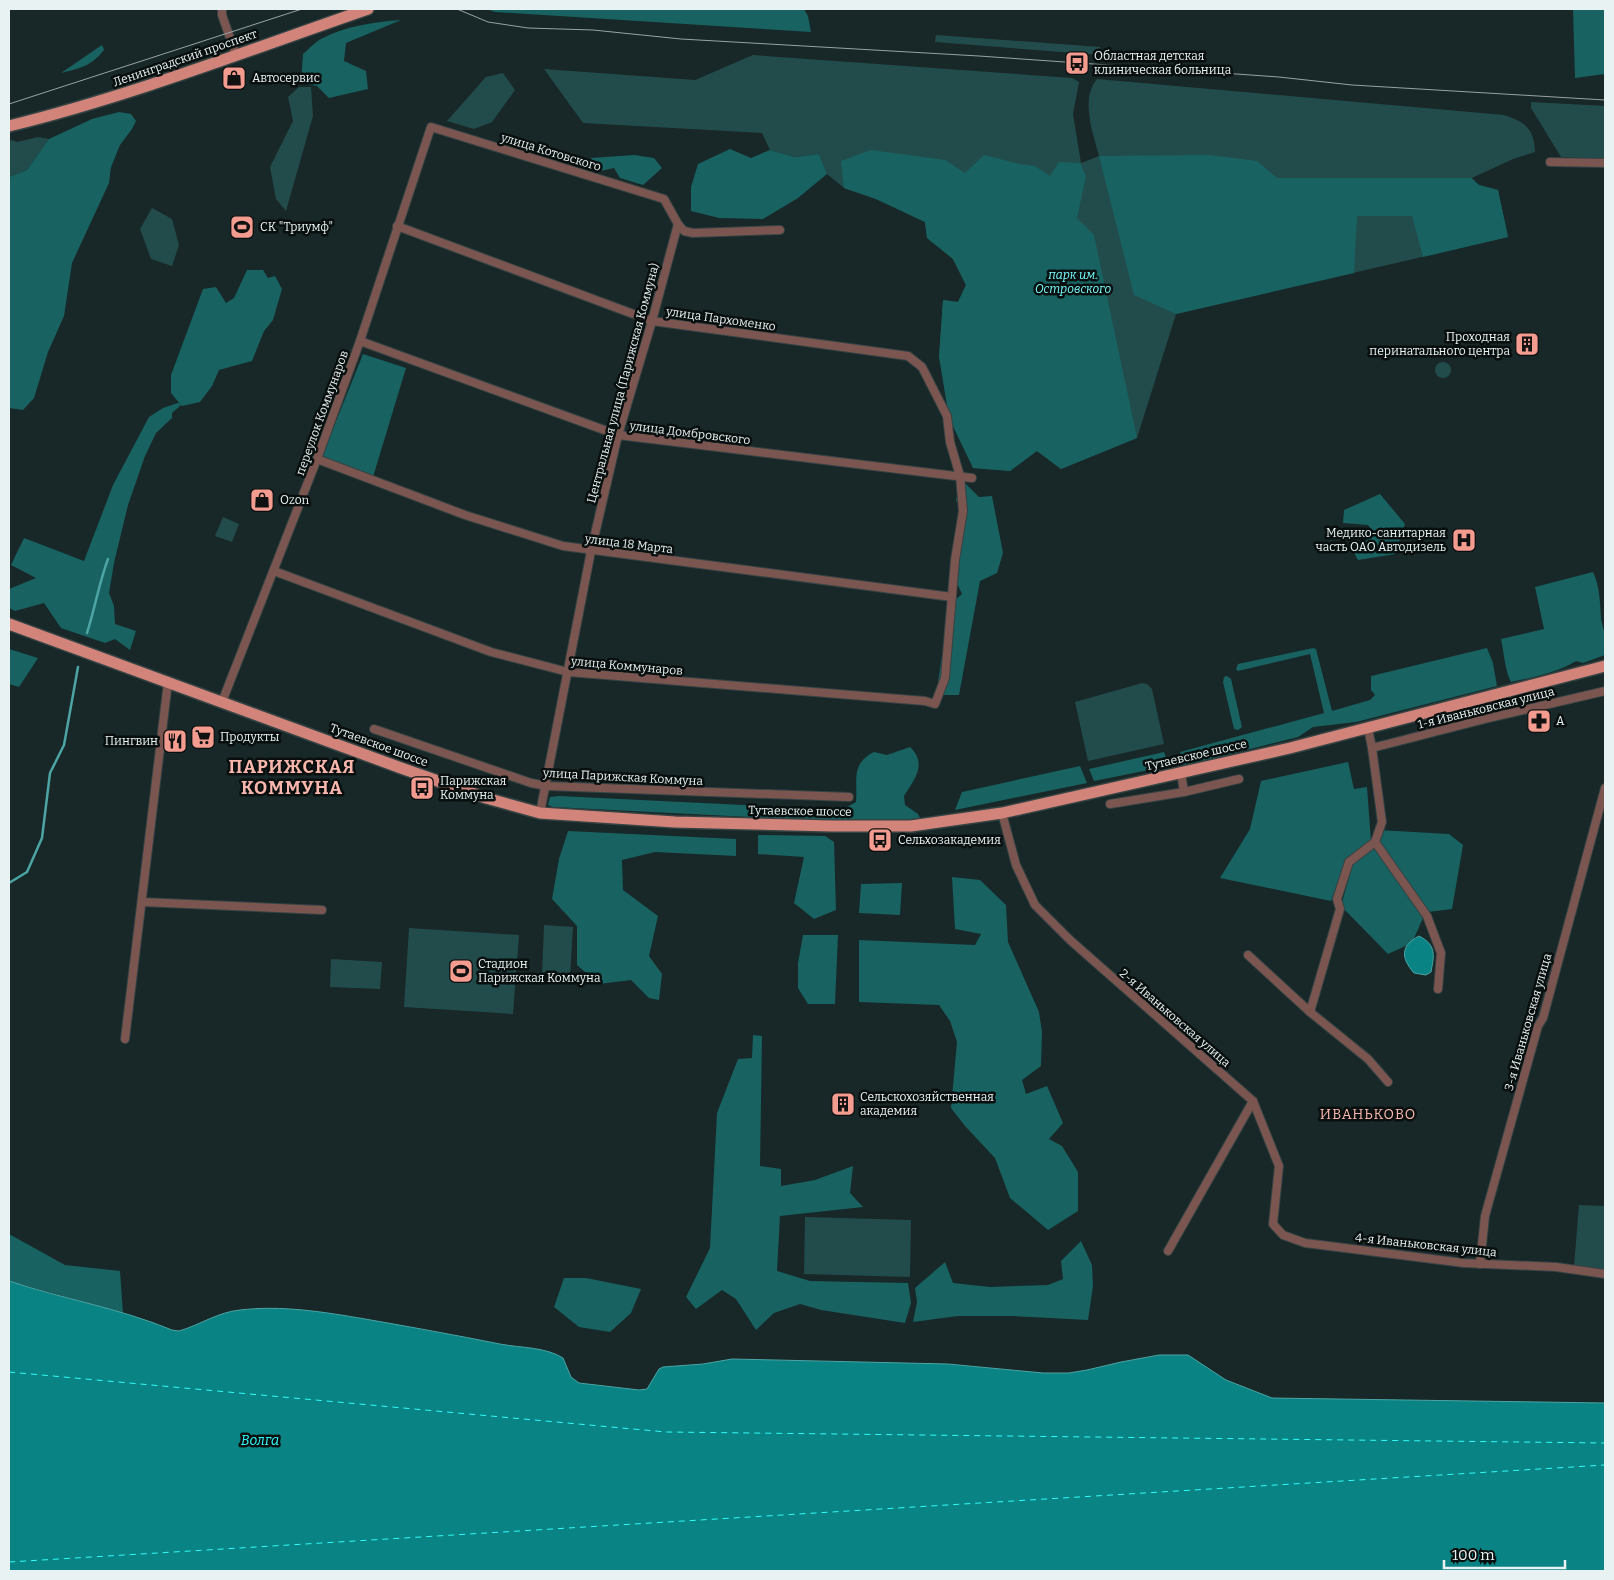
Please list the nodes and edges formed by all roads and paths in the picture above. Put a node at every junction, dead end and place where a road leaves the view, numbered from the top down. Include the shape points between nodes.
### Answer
1 (222, 9) edge
2 (368, 9) edge
3 (236, 55) junction
4 (9, 126) edge
5 (431, 127) joint
6 (1550, 162) dead end
7 (1605, 163) edge
8 (678, 224) junction
9 (397, 226) junction
10 (780, 230) dead end
11 (652, 321) junction
12 (360, 341) junction
13 (618, 435) junction
14 (317, 460) junction
15 (960, 476) junction
16 (972, 478) dead end
17 (591, 551) junction
18 (274, 571) junction
19 (952, 596) junction
20 (9, 624) edge
21 (1605, 666) edge
22 (568, 672) junction
23 (168, 682) junction
24 (1605, 691) edge
25 (222, 702) junction
26 (1368, 728) junction
27 (374, 729) dead end
28 (1372, 748) junction
29 (1181, 773) junction
30 (1239, 779) dead end
31 (547, 786) junction
32 (1605, 788) edge
33 (1184, 792) junction
34 (849, 797) dead end
35 (1110, 804) dead end
36 (540, 813) junction
37 (1002, 813) junction
38 (1375, 842) junction
39 (142, 902) junction
40 (322, 910) dead end
41 (1248, 955) dead end
42 (1438, 989) dead end
43 (1310, 1012) junction
44 (125, 1039) dead end
45 (1388, 1082) dead end
46 (1252, 1100) junction
47 (1305, 1243) joint
48 (1168, 1251) dead end
49 (1480, 1264) junction
50 (1605, 1274) edge

1 - 3 street
2 - 3 main road, Ленинградский проспект
3 - 4 main road, Ленинградский проспект via 65,112
5 - 8 street, улица Котовского via 664,199
5 - 9 street, переулок Коммунаров
6 - 7 street
8 - 10 street via 684,231 693,233
8 - 11 street, Центральная улица (Парижская Коммуна)
9 - 11 street, улица Пархоменко
9 - 12 street, переулок Коммунаров
11 - 13 street, Центральная улица (Парижская Коммуна)
11 - 15 street, улица Пархоменко via 908,356 922,367 947,416 950,442
12 - 13 street, улица Домбровского
12 - 14 street, переулок Коммунаров
13 - 15 street, улица Домбровского
13 - 17 street, Центральная улица (Парижская Коммуна)
14 - 17 street, улица 18 Марта via 465,515 563,546
14 - 18 street, переулок Коммунаров
15 - 16 street, улица Домбровского
15 - 19 street via 963,512
17 - 19 street, улица 18 Марта
17 - 22 street, Центральная улица (Парижская Коммуна)
18 - 22 street, улица Коммунаров via 491,652
18 - 25 street, переулок Коммунаров
19 - 22 street, улица Коммунаров via 945,678 934,704
20 - 23 main road, Тутаевское шоссе
21 - 26 main road, Тутаевское шоссе
22 - 31 street, Центральная улица (Парижская Коммуна)
23 - 25 main road, Тутаевское шоссе
23 - 39 street
24 - 28 street, 1-я Иваньковская улица
25 - 36 main road, Тутаевское шоссе via 486,798
26 - 28 street
26 - 29 main road, Тутаевское шоссе
27 - 31 street, улица Парижская Коммуна
28 - 38 street via 1382,822
29 - 33 street
29 - 37 main road, Тутаевское шоссе
30 - 33 street
31 - 34 street, улица Парижская Коммуна
31 - 36 street, Центральная улица (Парижская Коммуна)
32 - 49 street, 3-я Иваньковская улица via 1485,1216
33 - 35 street
36 - 37 main road, Тутаевское шоссе via 674,822 839,826 911,826
37 - 46 street, 2-я Иваньковская улица via 1016,865 1035,905 1070,940
38 - 42 street via 1427,916 1441,953
38 - 43 street via 1349,862 1337,899 1340,909
39 - 40 street
39 - 44 street
41 - 43 street
43 - 45 street via 1368,1059
46 - 47 street, 2-я Иваньковская улица via 1278,1166 1273,1224 1284,1235
46 - 48 street
47 - 49 street, 4-я Иваньковская улица
49 - 50 street, 4-я Иваньковская улица via 1556,1267

